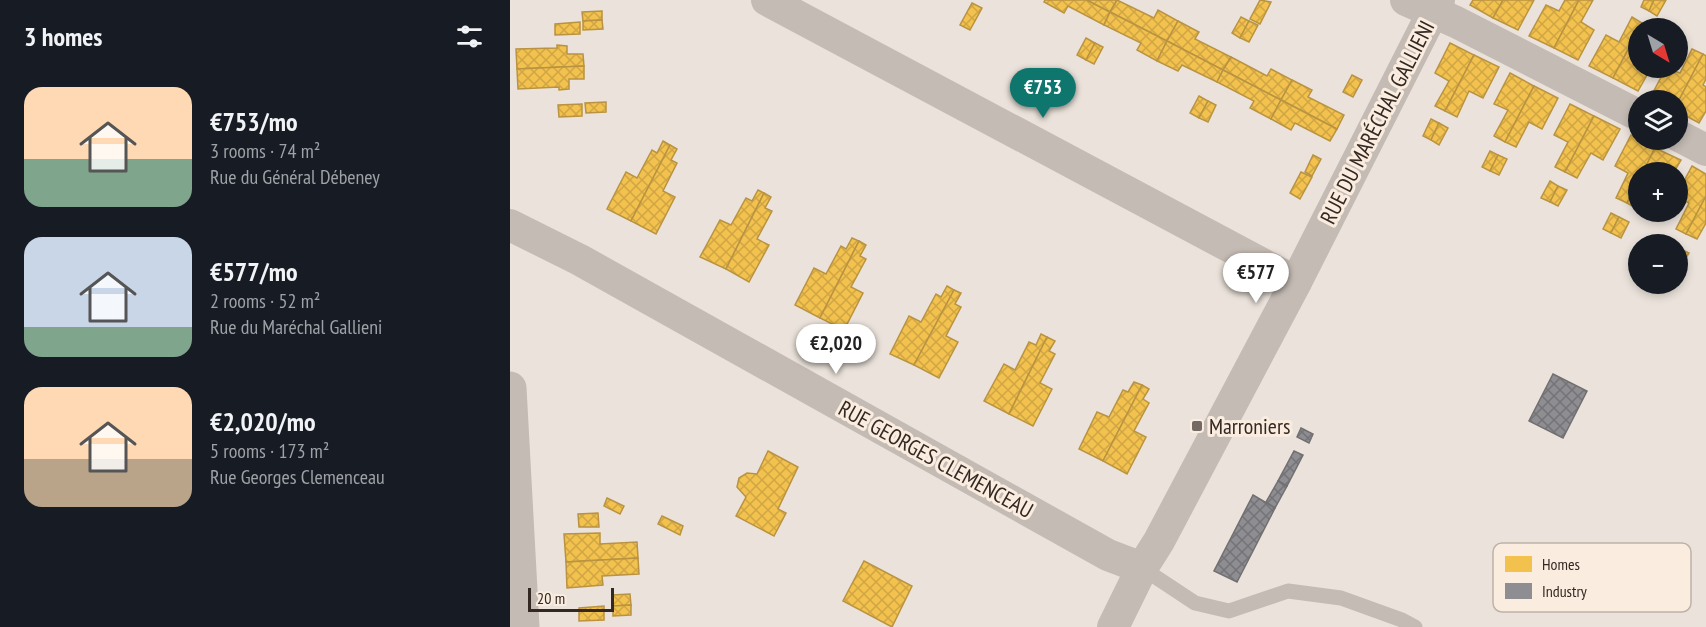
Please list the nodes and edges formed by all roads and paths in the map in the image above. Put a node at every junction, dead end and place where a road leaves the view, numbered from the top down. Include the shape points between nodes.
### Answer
1 (767, 0) edge
2 (1426, 4) edge
3 (1628, 111) edge
4 (1688, 141) edge
5 (1706, 150) edge
6 (510, 225) edge
7 (1296, 282) junction
8 (510, 388) edge
9 (1142, 568) junction
10 (523, 627) edge
11 (1113, 627) edge
12 (1415, 627) edge

1 - 7 street
2 - 3 street
2 - 7 street, RUE DU MARÉCHAL GALLIENI
4 - 5 street
6 - 9 street, RUE GEORGES CLEMENCEAU via 1108,555
7 - 9 street, RUE DU MARÉCHAL GALLIENI
8 - 10 street
9 - 11 street, RUE DU MARÉCHAL GALLIENI
9 - 12 lane via 1195,603 1229,611 1288,591 1341,598

